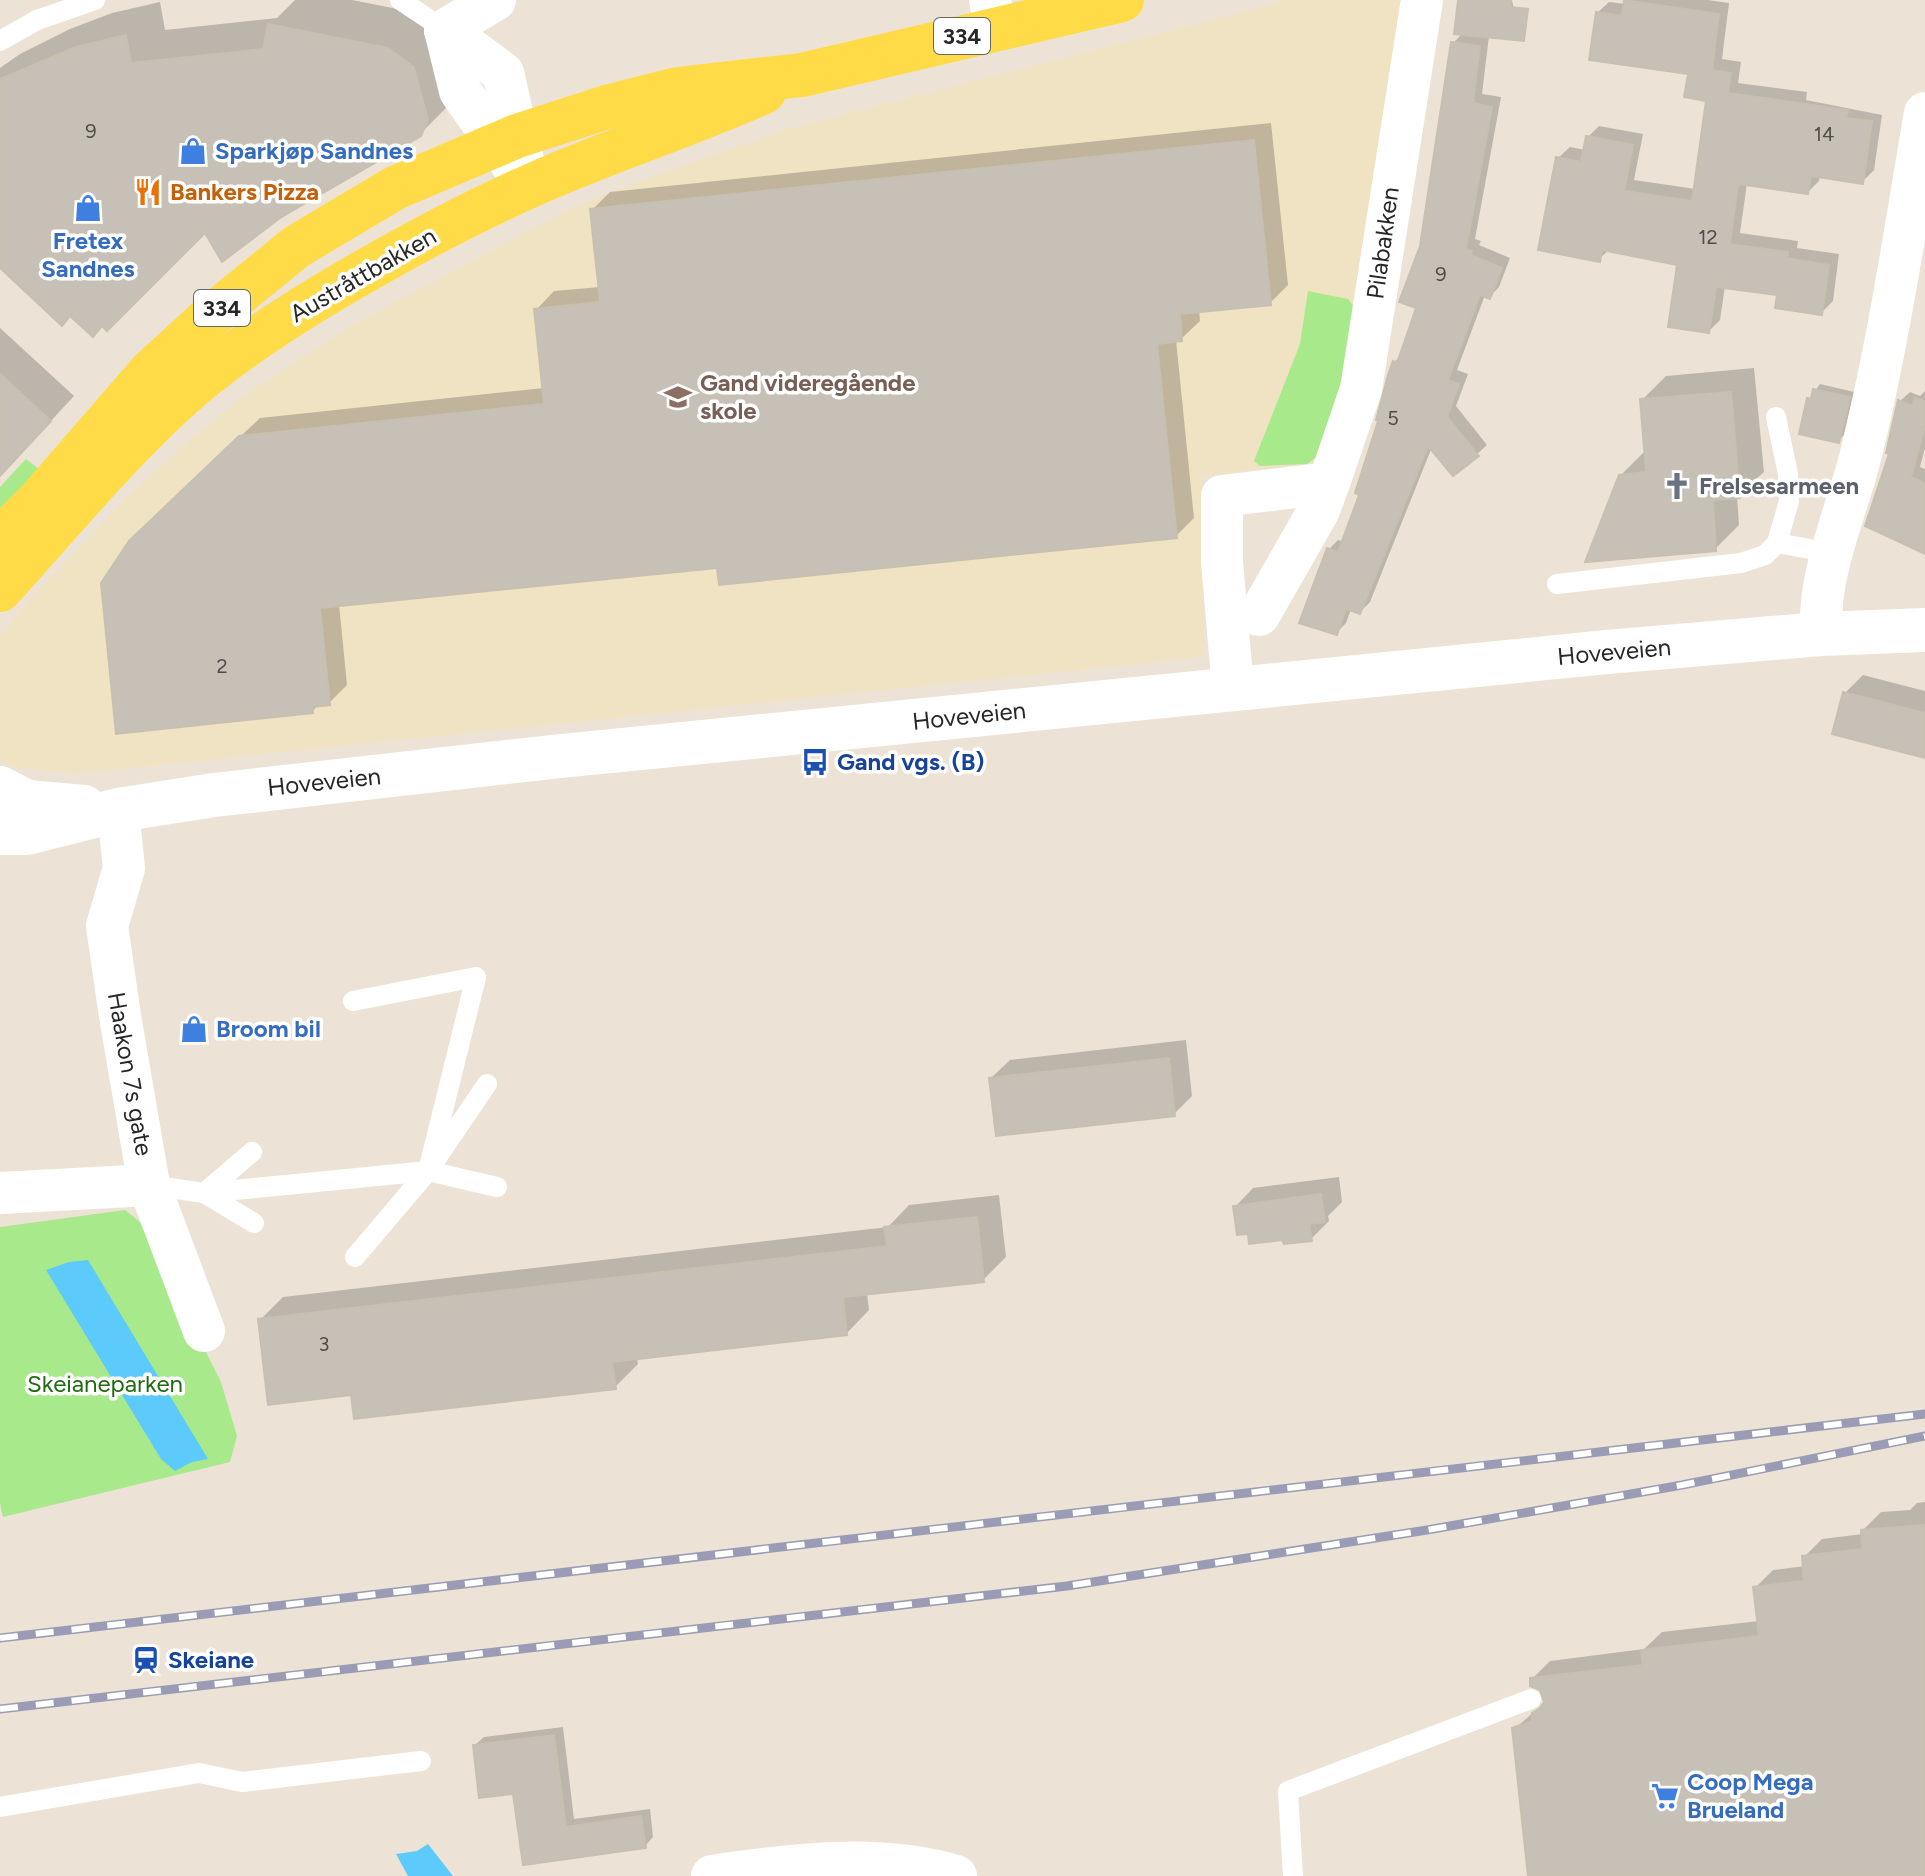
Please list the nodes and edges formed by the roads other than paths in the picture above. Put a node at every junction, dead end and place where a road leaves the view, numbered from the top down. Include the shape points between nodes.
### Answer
1 (95, 0) edge
2 (400, 0) edge
3 (495, 0) edge
4 (1122, 0) edge
5 (1422, 0) edge
6 (993, 14) edge
7 (445, 30) junction
8 (0, 41) edge
9 (802, 75) junction
10 (1925, 113) edge
11 (507, 140) junction
12 (529, 186) junction
13 (1776, 417) dead end
14 (1329, 483) junction
15 (0, 539) edge
16 (1777, 543) junction
17 (1832, 553) junction
18 (1557, 584) dead end
19 (0, 590) edge
20 (1259, 615) dead end
21 (1925, 630) edge
22 (1821, 634) junction
23 (1233, 689) junction
24 (0, 788) edge
25 (118, 810) junction
26 (0, 833) edge
27 (353, 1001) dead end
28 (487, 1084) dead end
29 (252, 1152) dead end
30 (428, 1171) junction
31 (149, 1185) junction
32 (497, 1187) dead end
33 (0, 1193) edge
34 (204, 1193) junction
35 (254, 1223) dead end
36 (355, 1257) dead end
37 (204, 1331) dead end
38 (1531, 1699) dead end
39 (421, 1761) dead end
40 (0, 1807) edge
41 (712, 1876) edge
42 (956, 1876) edge
43 (1293, 1876) edge

1 - 8 lane via 37,20
2 - 7 lane
3 - 7 street
4 - 6 main road, Austråttbakken / 334
5 - 14 street, Pilabakken via 1361,389
6 - 9 main road, Austråttbakken / 334
7 - 11 street via 503,73
9 - 11 main road, Austråttbakken / 334 via 677,89
9 - 12 main road, Austråttbakken / 334
10 - 17 street via 1865,432
11 - 12 street
11 - 15 main road, Austråttbakken / 334 via 395,188 296,247 151,371
12 - 19 main road, Austråttbakken / 334 via 381,261 242,348 191,388 127,451
13 - 16 lane via 1789,501
14 - 20 street, Pilabakken
14 - 23 street via 1222,496
16 - 17 lane
16 - 18 lane via 1765,555 1741,563
17 - 22 street via 1820,607
21 - 22 main road, Hoveveien
22 - 23 main road, Hoveveien
23 - 25 main road, Hoveveien via 561,756
24 - 25 main road, Hoveveien via 27,802
25 - 26 main road, Hoveveien via 27,833
25 - 31 street, Haakon 7s gate via 124,868 107,926
27 - 30 lane via 476,977
28 - 30 lane
29 - 34 lane
30 - 32 lane
30 - 34 lane
30 - 36 lane
31 - 33 street
31 - 34 lane
31 - 37 street, Haakon 7s gate
34 - 35 lane
38 - 43 lane via 1288,1791
39 - 40 lane via 242,1782 199,1773
41 - 42 street via 837,1862

